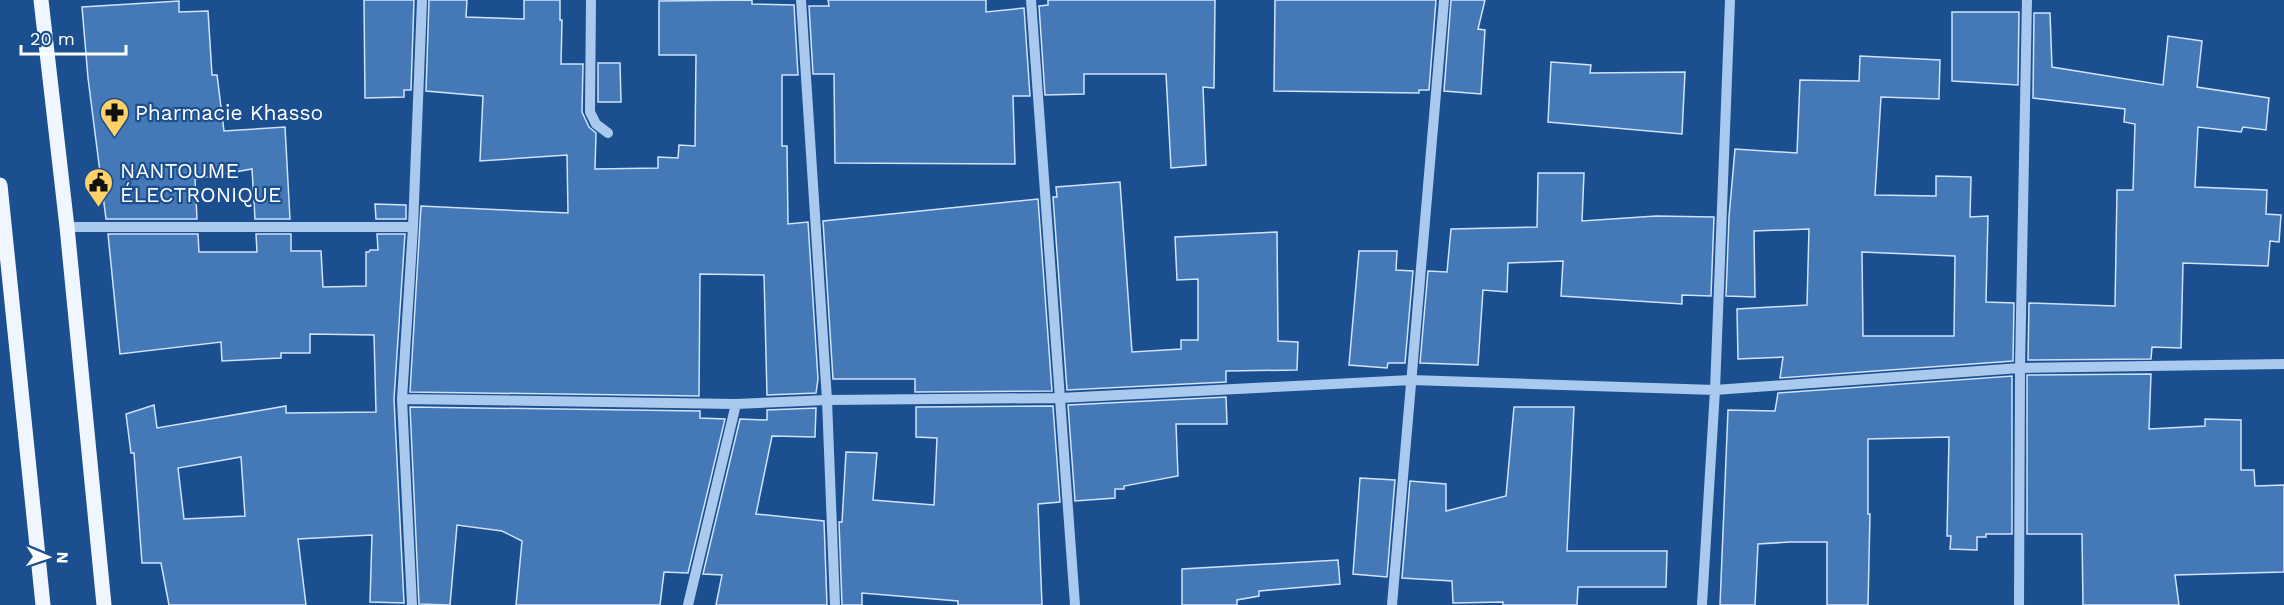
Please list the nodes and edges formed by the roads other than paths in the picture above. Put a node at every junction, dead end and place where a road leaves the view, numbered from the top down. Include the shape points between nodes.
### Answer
1 (41, 0) edge
2 (422, 0) edge
3 (591, 0) edge
4 (801, 0) edge
5 (1031, 0) edge
6 (1444, 0) edge
7 (1730, 0) edge
8 (2027, 0) edge
9 (608, 133) dead end
10 (0, 185) edge
11 (67, 227) junction
12 (413, 227) junction
13 (2284, 364) edge
14 (2019, 368) junction
15 (1411, 380) junction
16 (1715, 390) junction
17 (1060, 398) junction
18 (402, 399) junction
19 (827, 400) junction
20 (736, 404) junction
21 (43, 605) edge
22 (104, 605) edge
23 (412, 605) edge
24 (688, 605) edge
25 (835, 605) edge
26 (1075, 605) edge
27 (1392, 605) edge
28 (1702, 605) edge
29 (2019, 605) edge

1 - 11 main road
2 - 12 street
3 - 9 street via 590,112 596,124
4 - 19 street
5 - 17 street
6 - 15 street
7 - 16 street
8 - 14 street
10 - 21 main road
11 - 12 street
11 - 22 main road
12 - 18 street
13 - 14 street
14 - 16 street
14 - 29 street
15 - 16 street
15 - 17 street
15 - 27 street
16 - 28 street
17 - 19 street
17 - 26 street
18 - 20 street
18 - 23 street
19 - 20 street
19 - 25 street
20 - 24 street

